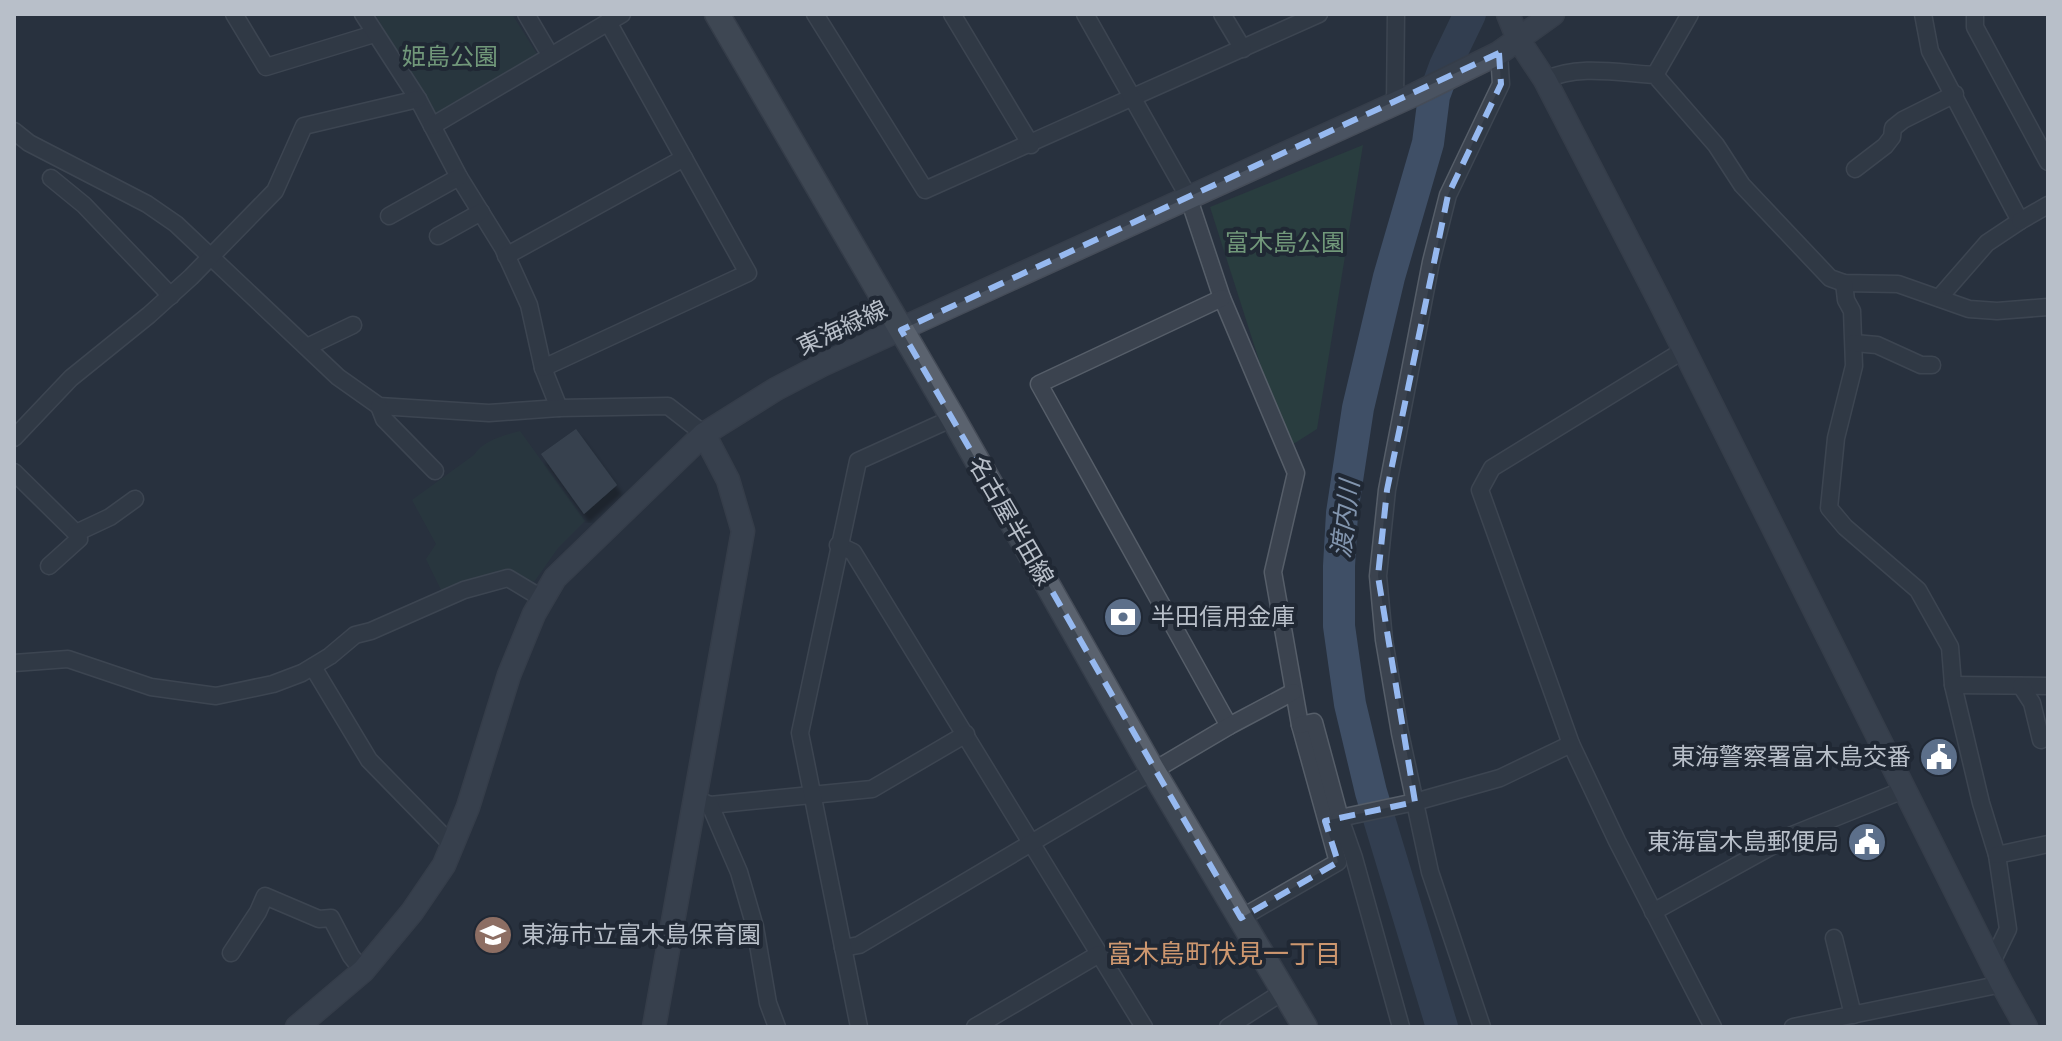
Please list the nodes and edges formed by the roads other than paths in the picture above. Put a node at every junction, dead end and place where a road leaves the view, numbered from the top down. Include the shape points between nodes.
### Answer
1 (234, 14) edge
2 (363, 14) edge
3 (526, 14) edge
4 (717, 14) edge
5 (815, 14) edge
6 (952, 14) edge
7 (1085, 14) edge
8 (1222, 14) edge
9 (1319, 14) edge
10 (1396, 14) edge
11 (1508, 14) edge
12 (1553, 14) edge
13 (1690, 14) edge
14 (1923, 14) edge
15 (1975, 14) edge
16 (615, 18) edge
17 (374, 34) junction
18 (1518, 39) junction
19 (546, 48) dead end
20 (1243, 49) junction
21 (1499, 53) junction
22 (1655, 75) junction
23 (1545, 80) junction
24 (1955, 94) junction
25 (1132, 98) junction
26 (418, 99) junction
27 (1395, 103) junction
28 (432, 126) junction
29 (14, 131) edge
30 (1031, 145) junction
31 (684, 158) junction
32 (2048, 162) edge
33 (1855, 169) dead end
34 (459, 177) junction
35 (51, 178) dead end
36 (1188, 196) junction
37 (2048, 205) edge
38 (481, 212) junction
39 (389, 216) dead end
40 (2020, 221) junction
41 (438, 236) dead end
42 (211, 255) junction
43 (506, 256) junction
44 (1844, 283) junction
45 (171, 296) junction
46 (1222, 298) junction
47 (1939, 298) junction
48 (2048, 307) edge
49 (353, 325) dead end
50 (901, 330) junction
51 (1854, 343) junction
52 (307, 347) junction
53 (1684, 350) junction
54 (1932, 365) dead end
55 (543, 368) junction
56 (379, 406) junction
57 (559, 408) junction
58 (953, 418) junction
59 (704, 434) junction
60 (14, 438) edge
61 (435, 471) dead end
62 (14, 472) edge
63 (135, 499) dead end
64 (76, 533) junction
65 (838, 545) junction
66 (49, 566) dead end
67 (543, 599) junction
68 (14, 663) edge
69 (313, 667) junction
70 (1953, 685) junction
71 (2021, 686) junction
72 (2048, 686) edge
73 (1293, 692) junction
74 (1300, 725) junction
75 (1229, 726) junction
76 (966, 734) junction
77 (2041, 740) dead end
78 (1571, 744) junction
79 (1153, 771) junction
80 (1906, 789) junction
81 (812, 796) junction
82 (703, 802) junction
83 (1409, 803) junction
84 (1340, 818) junction
85 (1031, 843) junction
86 (2048, 844) edge
87 (452, 845) junction
88 (1997, 855) junction
89 (1653, 912) junction
90 (1241, 918) junction
91 (1834, 938) dead end
92 (843, 948) junction
93 (231, 953) dead end
94 (1099, 954) junction
95 (1992, 962) junction
96 (363, 971) junction
97 (2002, 984) junction
98 (1284, 991) junction
99 (1853, 1015) junction
100 (297, 1027) edge
101 (654, 1027) edge
102 (777, 1027) edge
103 (859, 1027) edge
104 (975, 1027) edge
105 (1144, 1027) edge
106 (1228, 1027) edge
107 (1305, 1027) edge
108 (1401, 1027) edge
109 (1482, 1027) edge
110 (1713, 1027) edge
111 (1793, 1027) edge
112 (2026, 1027) edge

1 - 17 street via 266,67
2 - 17 street
3 - 19 street
4 - 50 main road, 名古屋半田線
5 - 30 street via 925,190
6 - 30 street
7 - 25 street
8 - 20 street
9 - 20 street
10 - 27 street
11 - 18 street
12 - 18 street, 東海緑線
13 - 22 street
14 - 24 street via 1930,51
15 - 32 street via 1975,27
16 - 28 street
16 - 31 street
17 - 26 street
18 - 21 street, 東海緑線
18 - 23 street
20 - 25 street
21 - 27 street, 東海緑線
21 - 83 street via 1501,84 1448,195 1387,490 1378,576
22 - 23 street via 1591,71
22 - 44 street via 1716,145 1742,185 1830,278
23 - 53 street
24 - 33 street via 1903,120 1885,146
24 - 40 street
25 - 30 street
25 - 36 street
26 - 28 street
26 - 42 street via 304,126 275,191
27 - 36 street, 東海緑線
28 - 34 street
29 - 42 street via 147,204
31 - 43 street
31 - 55 street via 748,273
34 - 38 street
34 - 39 street
35 - 45 street
36 - 46 street
36 - 50 street, 東海緑線
37 - 40 street
38 - 41 street
38 - 43 street
40 - 47 street via 1987,243
42 - 45 street
42 - 52 street
43 - 55 street via 529,305
44 - 47 street via 1898,284
44 - 51 street
45 - 60 street via 71,378
46 - 73 street via 1296,473 1273,572
46 - 75 street via 1039,384
47 - 48 street via 1969,309
49 - 52 street
50 - 58 main road, 名古屋半田線
50 - 59 street, 東海緑線 via 787,383
51 - 54 street via 1877,345
51 - 70 street via 1829,508 1918,590 1950,647
52 - 56 street
53 - 78 street via 1492,468 1480,490
53 - 80 street
55 - 57 street
56 - 57 street via 489,413
56 - 61 street via 384,419
57 - 59 street via 668,406
58 - 65 street via 858,461
58 - 79 main road, 名古屋半田線
59 - 67 street, 東海緑線 via 565,566
59 - 82 street via 728,480 743,531
62 - 64 street
63 - 64 street
64 - 66 street via 79,539
65 - 76 street via 853,552
65 - 81 street via 800,733
67 - 69 street via 508,578 464,590 355,635
67 - 87 street, 東海緑線 via 509,675
68 - 69 street via 68,659 151,687 216,696 273,684
69 - 87 street via 369,760
70 - 71 street
70 - 88 street
71 - 72 street
71 - 77 street via 2032,703
73 - 74 street
73 - 75 street
74 - 84 street via 1314,722
74 - 90 street via 1338,862
75 - 79 street
76 - 81 street via 872,789
76 - 85 street
78 - 83 street via 1500,778
78 - 89 street
79 - 85 street
79 - 90 main road, 名古屋半田線
80 - 89 street via 1792,835
80 - 95 street
81 - 82 street
81 - 92 street
82 - 101 street
82 - 102 street via 739,872
83 - 84 street
83 - 109 street
84 - 108 street
85 - 92 street via 859,945
85 - 94 street
86 - 88 street
87 - 96 street, 東海緑線 via 412,912
88 - 95 street via 2008,929
89 - 110 street
90 - 98 main road, 名古屋半田線
91 - 99 street
92 - 103 street
93 - 96 street via 265,896 319,919 331,918
94 - 104 street
94 - 105 street
95 - 97 street
96 - 100 street, 東海緑線
97 - 99 street
97 - 112 street
98 - 106 street
98 - 107 main road, 名古屋半田線
99 - 111 street

